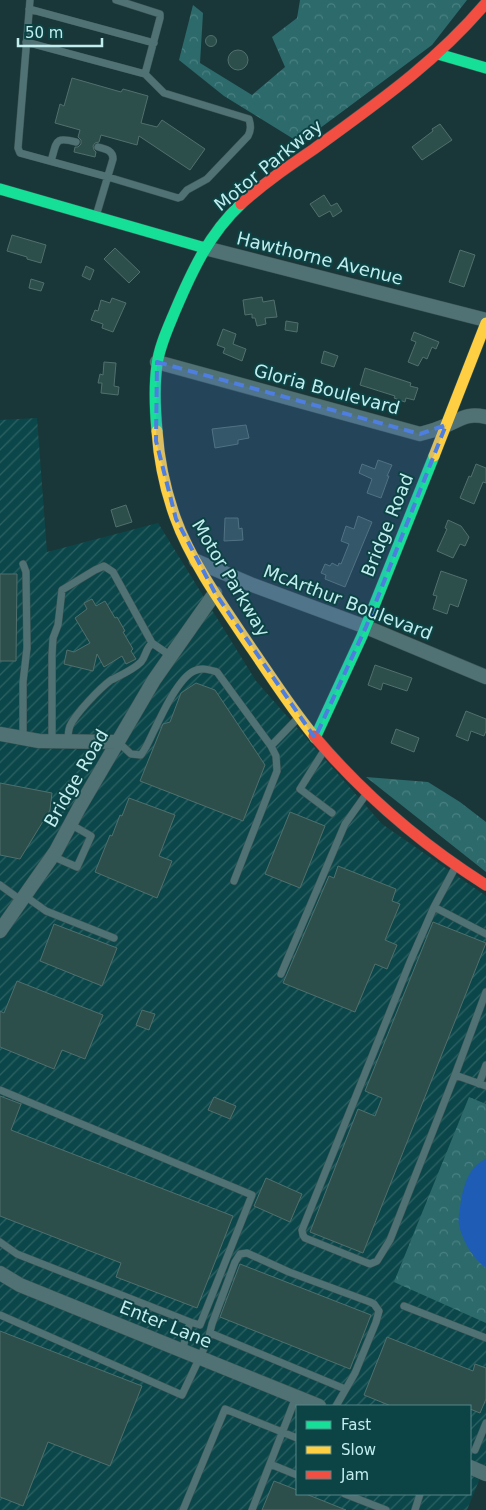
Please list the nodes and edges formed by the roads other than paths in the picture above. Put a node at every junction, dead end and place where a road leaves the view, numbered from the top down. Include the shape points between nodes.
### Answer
1 (30, 0) edge
2 (116, 0) edge
3 (486, 3) edge
4 (29, 9) junction
5 (26, 42) junction
6 (154, 43) junction
7 (438, 54) junction
8 (486, 68) edge
9 (145, 74) junction
10 (76, 142) dead end
11 (98, 147) dead end
12 (51, 162) junction
13 (108, 177) junction
14 (0, 189) edge
15 (96, 216) junction
16 (205, 248) junction
17 (486, 322) edge
18 (157, 362) junction
19 (486, 417) edge
20 (446, 425) junction
21 (196, 561) junction
22 (23, 564) dead end
23 (215, 592) junction
24 (366, 627) junction
25 (152, 643) junction
26 (171, 656) junction
27 (486, 677) edge
28 (300, 717) junction
29 (0, 734) edge
30 (23, 738) junction
31 (315, 738) junction
32 (52, 741) junction
33 (68, 741) junction
34 (118, 742) junction
35 (271, 746) junction
36 (325, 748) junction
37 (368, 792) junction
38 (332, 813) dead end
39 (70, 824) junction
40 (52, 856) junction
41 (456, 866) junction
42 (234, 880) dead end
43 (0, 885) edge
44 (486, 885) edge
45 (24, 899) junction
46 (434, 907) junction
47 (0, 931) edge
48 (486, 934) edge
49 (114, 938) dead end
50 (281, 974) dead end
51 (486, 992) edge
52 (486, 1066) edge
53 (455, 1075) junction
54 (482, 1085) edge
55 (0, 1090) edge
56 (0, 1242) edge
57 (0, 1273) edge
58 (404, 1306) dead end
59 (0, 1315) edge
60 (190, 1322) junction
61 (210, 1333) junction
62 (486, 1338) edge
63 (182, 1351) junction
64 (200, 1358) junction
65 (345, 1388) junction
66 (296, 1397) junction
67 (316, 1405) edge
68 (336, 1405) edge
69 (486, 1423) edge
70 (282, 1432) junction
71 (296, 1438) edge
72 (475, 1450) dead end
73 (270, 1464) junction
74 (471, 1467) edge
75 (486, 1474) edge
76 (296, 1475) edge
77 (348, 1495) edge
78 (420, 1495) edge
79 (183, 1510) edge
80 (252, 1510) edge
81 (386, 1510) edge
82 (415, 1510) edge

1 - 4 lane
2 - 6 lane via 160,14
3 - 7 main road, Motor Parkway
4 - 5 lane
4 - 6 lane
5 - 9 lane
5 - 12 lane via 18,148 20,153
6 - 9 lane
7 - 8 main road
7 - 16 main road, Motor Parkway via 239,206
9 - 13 lane via 164,93 249,120 251,130 207,180 178,198
10 - 12 lane via 64,138 59,140
11 - 13 lane via 113,155
12 - 13 lane
13 - 15 lane
14 - 15 main road, Hawthorne Avenue
15 - 16 main road, Hawthorne Avenue
16 - 17 street, Hawthorne Avenue
16 - 18 main road, Motor Parkway via 185,286
17 - 20 main road, Bridge Road
18 - 20 street, Gloria Boulevard via 420,434
18 - 21 main road, Motor Parkway via 156,441 176,519
19 - 20 street, Gloria Boulevard via 464,416
20 - 24 main road, Bridge Road
21 - 23 main road, Motor Parkway
21 - 24 street, McArthur Boulevard
22 - 30 lane via 26,572 27,648
23 - 26 street, Bridge Road
23 - 28 main road, Motor Parkway
24 - 27 street, McArthur Boulevard
24 - 31 main road, Bridge Road
25 - 26 lane
25 - 32 lane via 113,572 104,566 62,590 58,625 53,638
25 - 33 lane via 140,662 105,685 84,706 70,725
26 - 34 street, Bridge Road
28 - 31 main road, Motor Parkway
28 - 35 lane
29 - 30 street
30 - 32 street
31 - 36 main road, Motor Parkway
32 - 33 street
33 - 34 street
34 - 35 lane via 131,754 140,755 178,685 194,671 206,668 217,672
34 - 39 street, Bridge Road
35 - 42 lane via 276,756 276,771
36 - 37 main road, Motor Parkway
36 - 38 lane via 300,789
37 - 41 main road, Motor Parkway via 420,839
37 - 50 lane via 345,824
39 - 40 street, Bridge Road
39 - 40 lane via 91,836 77,867
40 - 45 street, Bridge Road
41 - 44 main road, Motor Parkway
41 - 46 lane
43 - 45 lane
45 - 47 street, Bridge Road
45 - 49 lane
46 - 48 lane
46 - 53 lane via 302,1230 305,1238 370,1264 376,1260 390,1240
51 - 53 lane
52 - 54 lane
53 - 54 lane
55 - 60 lane via 252,1195 200,1325
56 - 60 lane via 17,1254
57 - 63 street, Enter Lane via 20,1285
58 - 62 lane
59 - 64 lane via 182,1395
60 - 63 lane
61 - 64 lane
61 - 65 lane
61 - 65 lane via 235,1262 244,1252 370,1302 377,1308 378,1316 359,1364
63 - 64 street, Enter Lane
64 - 66 street, Enter Lane
65 - 68 lane
66 - 67 street, Enter Lane
66 - 70 lane
69 - 72 lane
70 - 71 lane
70 - 73 lane
70 - 79 lane via 225,1409
73 - 76 lane
73 - 80 lane
74 - 75 street
77 - 81 lane
78 - 82 lane

